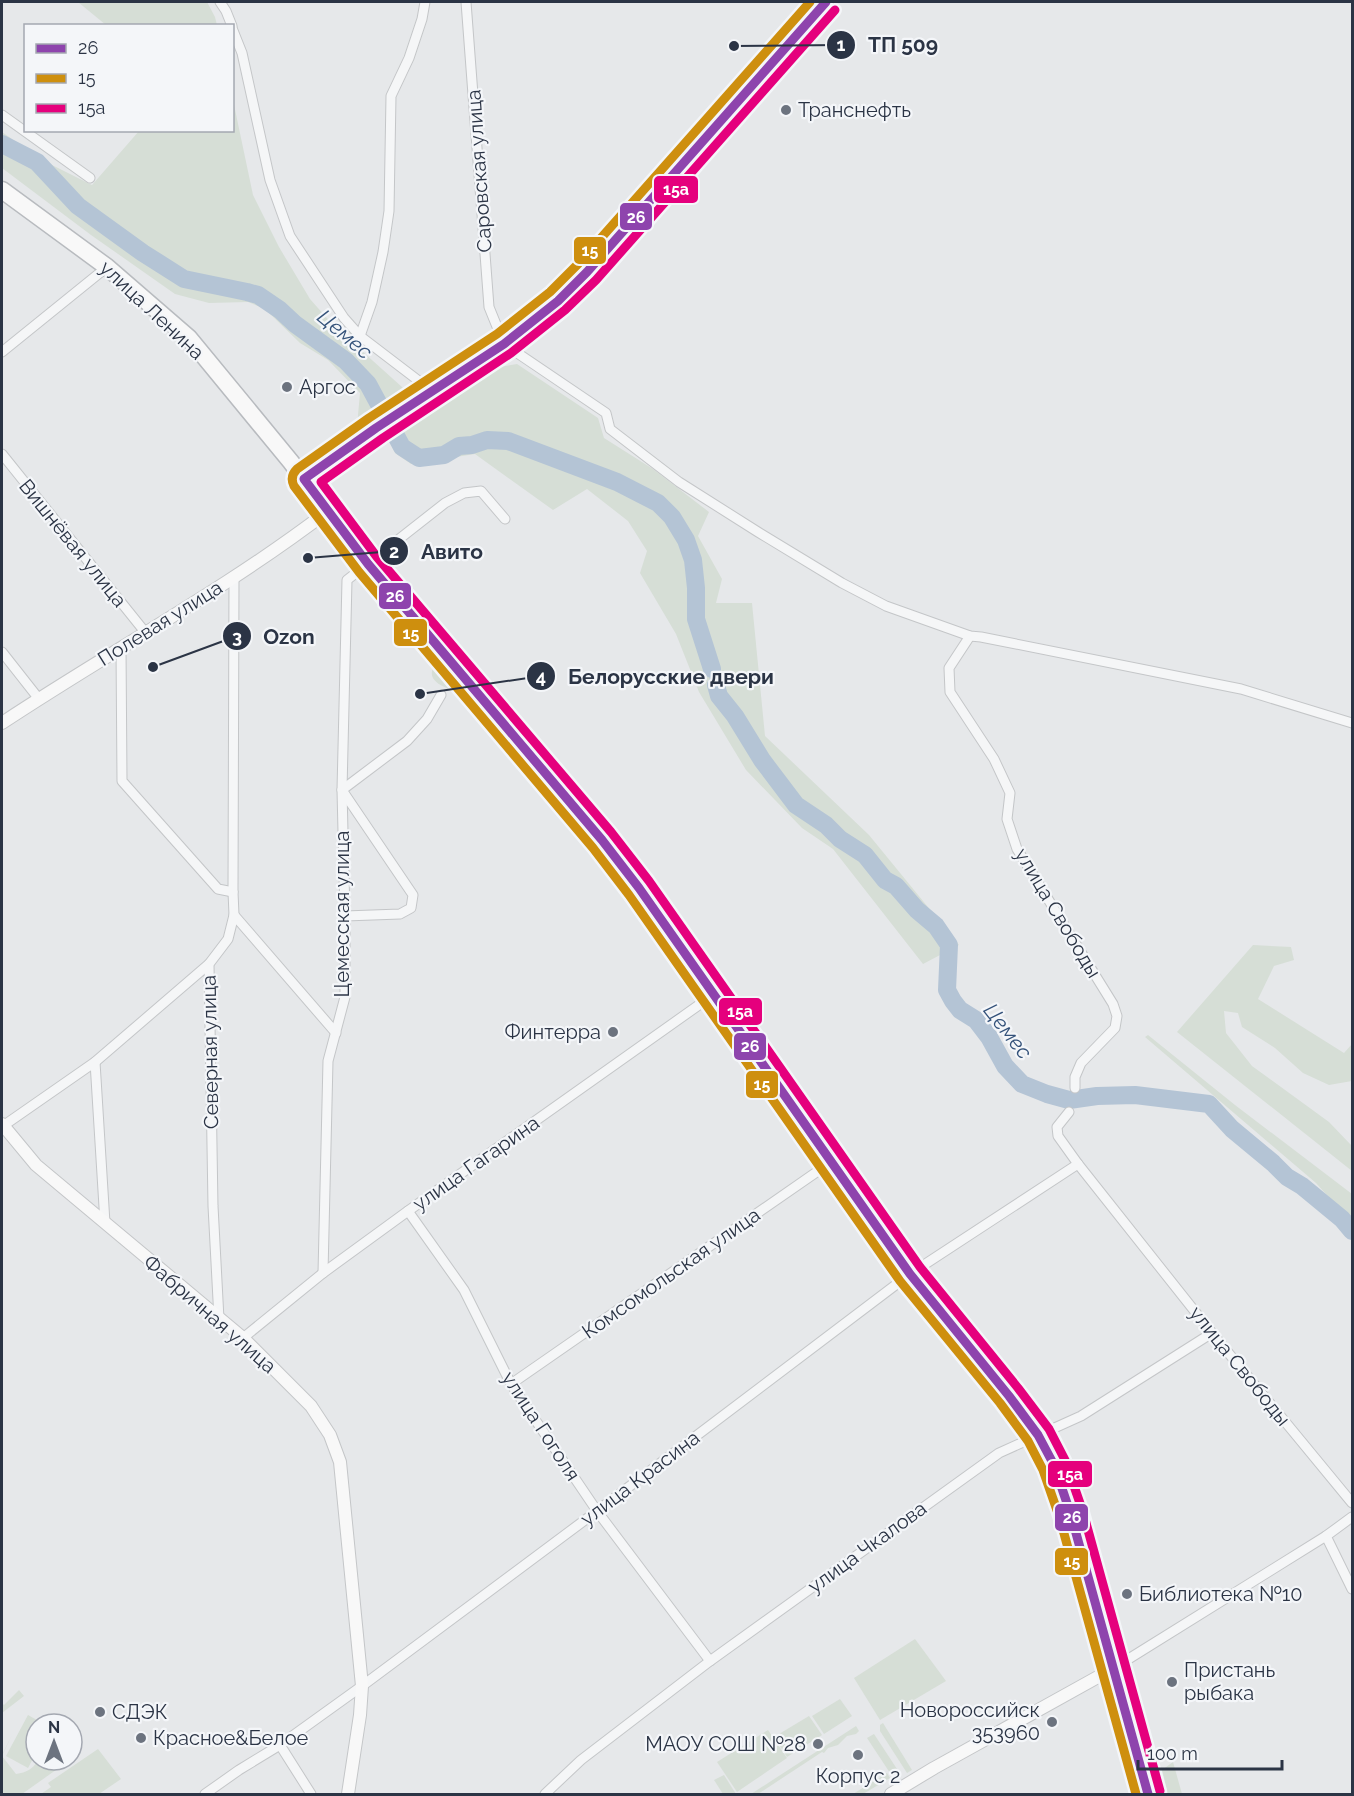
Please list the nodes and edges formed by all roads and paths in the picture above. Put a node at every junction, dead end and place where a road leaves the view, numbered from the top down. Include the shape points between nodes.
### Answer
1 (220, 2) edge
2 (425, 2) edge
3 (466, 2) edge
4 (826, 2) edge
5 (231, 24) edge
6 (234, 32) edge
7 (2, 115) edge
8 (24, 131) edge
9 (26, 132) edge
10 (90, 178) dead end
11 (2, 190) edge
12 (107, 267) junction
13 (360, 336) junction
14 (503, 341) junction
15 (2, 352) edge
16 (432, 392) junction
17 (2, 454) edge
18 (304, 479) junction
19 (328, 511) junction
20 (505, 519) dead end
21 (368, 564) junction
22 (234, 576) junction
23 (146, 632) junction
24 (970, 636) junction
25 (121, 648) junction
26 (2, 652) edge
27 (441, 695) dead end
28 (39, 699) junction
29 (2, 723) edge
30 (1353, 723) edge
31 (342, 790) junction
32 (233, 892) junction
33 (234, 915) junction
34 (345, 916) junction
35 (209, 964) junction
36 (713, 995) junction
37 (336, 1032) junction
38 (95, 1062) junction
39 (1075, 1088) dead end
40 (1069, 1112) dead end
41 (2, 1125) edge
42 (831, 1162) junction
43 (1078, 1164) junction
44 (408, 1211) junction
45 (105, 1223) junction
46 (323, 1273) junction
47 (910, 1274) junction
48 (219, 1319) junction
49 (1212, 1333) junction
50 (243, 1338) junction
51 (511, 1384) junction
52 (1038, 1435) junction
53 (1353, 1503) edge
54 (597, 1511) junction
55 (1353, 1517) edge
56 (1326, 1536) junction
57 (1353, 1589) edge
58 (710, 1661) junction
59 (1114, 1668) junction
60 (362, 1686) junction
61 (280, 1745) junction
62 (205, 1794) edge
63 (311, 1794) edge
64 (348, 1794) edge
65 (544, 1794) edge
66 (891, 1794) edge
67 (1148, 1794) edge

1 - 5 street
2 - 13 street via 409,58 391,96 389,211 372,302
3 - 14 street, Саровская улица via 489,307
4 - 14 main road via 587,272 558,301
6 - 13 street via 270,180 290,236
7 - 8 street
9 - 10 street
11 - 12 highway, улица Ленина
12 - 15 street
12 - 18 highway, улица Ленина via 189,338
13 - 16 street
14 - 16 main road
14 - 24 street via 606,413 610,429 678,482 842,583 886,606
16 - 18 main road
17 - 23 street, Вишнёвая улица
18 - 19 highway, улица Ленина
19 - 21 highway
19 - 22 street, Полевая улица
20 - 21 street via 481,491 464,493 445,503
21 - 31 street, Цемесская улица via 347,580
21 - 36 highway via 603,840
22 - 23 street, Полевая улица
22 - 32 street, Северная улица
23 - 25 street, Полевая улица
24 - 30 street via 1241,689
24 - 39 street, улица Свободы via 949,668 950,692 994,759 1010,793 1007,819 1017,849 1117,1016 1115,1028 1081,1063
25 - 28 street, Полевая улица
25 - 32 street via 122,781 218,889
26 - 28 street
27 - 31 street via 427,719 407,741
28 - 29 street, Полевая улица
31 - 34 street, Цемесская улица
31 - 34 street via 413,896 411,908 400,914
32 - 33 street, Северная улица
33 - 35 street, Северная улица via 228,939
33 - 37 street
34 - 37 street, Цемесская улица via 345,997
35 - 38 street
35 - 48 street, Северная улица
36 - 42 highway
36 - 44 street, улица Гагарина
37 - 46 street, Цемесская улица via 328,1061
38 - 41 street
38 - 45 street
40 - 43 street, улица Свободы via 1057,1127 1058,1136
41 - 45 street, Фабричная улица via 36,1165
42 - 47 highway
42 - 51 street, Комсомольская улица
43 - 47 street, улица Красина
43 - 49 street, улица Свободы
44 - 46 street, улица Гагарина
44 - 51 street, улица Гоголя via 464,1290
45 - 48 street, Фабричная улица
46 - 50 street, улица Гагарина
47 - 52 highway
47 - 54 street, улица Красина
48 - 50 street, Фабричная улица
49 - 52 street, улица Чкалова via 1081,1416
49 - 53 street, улица Свободы
50 - 60 street, Фабричная улица via 311,1407 330,1435 340,1462
51 - 54 street, улица Гоголя
52 - 58 street, улица Чкалова via 999,1452
52 - 59 highway via 1054,1465 1071,1515
54 - 58 street, улица Гоголя
54 - 60 street, улица Красина
55 - 56 street
56 - 57 street
56 - 59 street
58 - 65 street, улица Чкалова via 581,1760
59 - 66 street
59 - 67 highway
60 - 61 street, улица Красина
60 - 64 street, Фабричная улица
61 - 62 street, улица Красина
61 - 63 street

